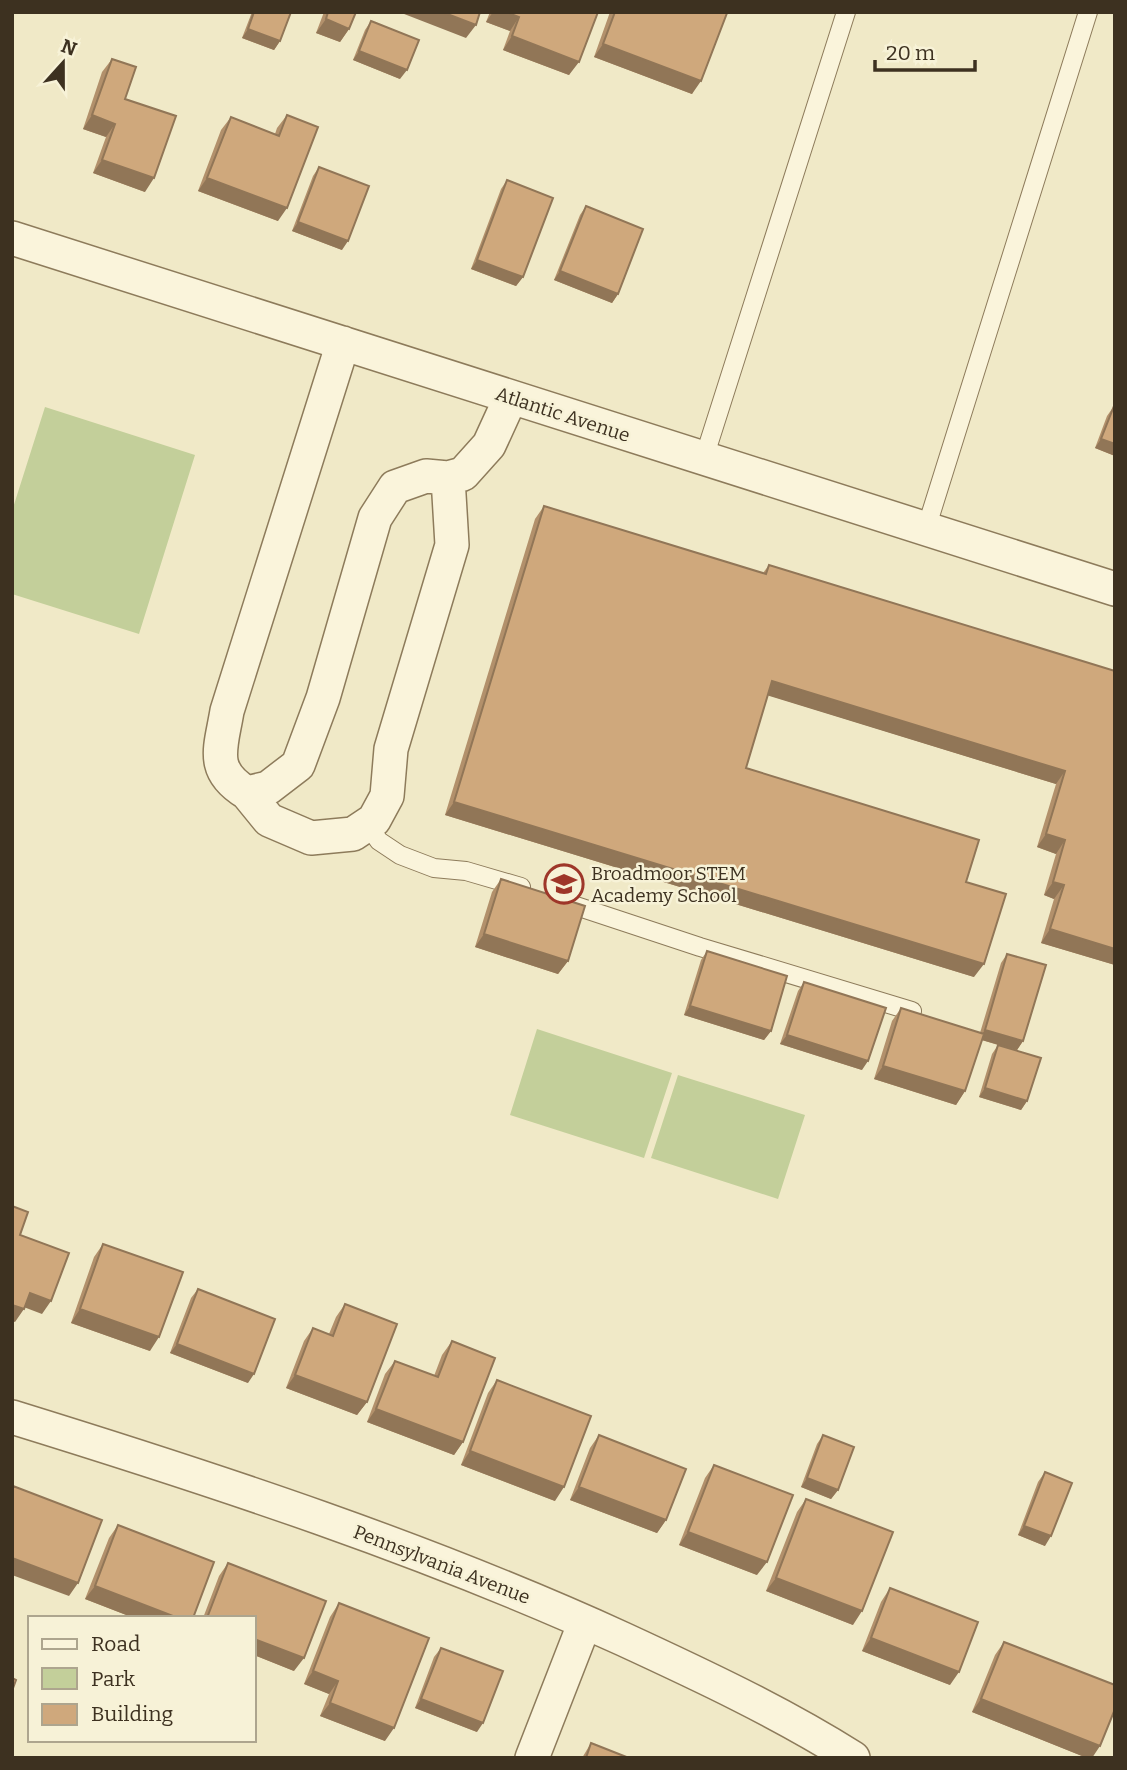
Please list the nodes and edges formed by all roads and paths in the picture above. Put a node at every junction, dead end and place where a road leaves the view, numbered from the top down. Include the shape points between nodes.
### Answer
1 (846, 12) edge
2 (1088, 12) edge
3 (14, 243) edge
4 (343, 343) junction
5 (511, 397) junction
6 (704, 458) junction
7 (448, 478) junction
8 (926, 529) junction
9 (1115, 589) edge
10 (247, 793) junction
11 (367, 824) junction
12 (912, 1011) edge
13 (12, 1417) edge
14 (585, 1622) junction
15 (532, 1758) edge
16 (853, 1758) edge

1 - 6 lane
2 - 8 lane
3 - 4 street, Atlantic Avenue
4 - 5 street, Atlantic Avenue
4 - 10 street via 227,711 220,759 230,783
5 - 6 street, Atlantic Avenue
5 - 7 street via 489,445 463,474
6 - 8 street, Atlantic Avenue
7 - 10 street via 426,476 395,487 375,518 323,698 298,765 268,788
7 - 11 street via 452,545 391,749 387,796
8 - 9 street, Atlantic Avenue
10 - 11 street via 268,820 311,838 353,834
11 - 12 lane via 379,841 400,855 434,868 466,871
13 - 14 street, Pennsylvania Avenue via 297,1509 452,1565
14 - 15 street
14 - 16 street, Pennsylvania Avenue via 706,1677

